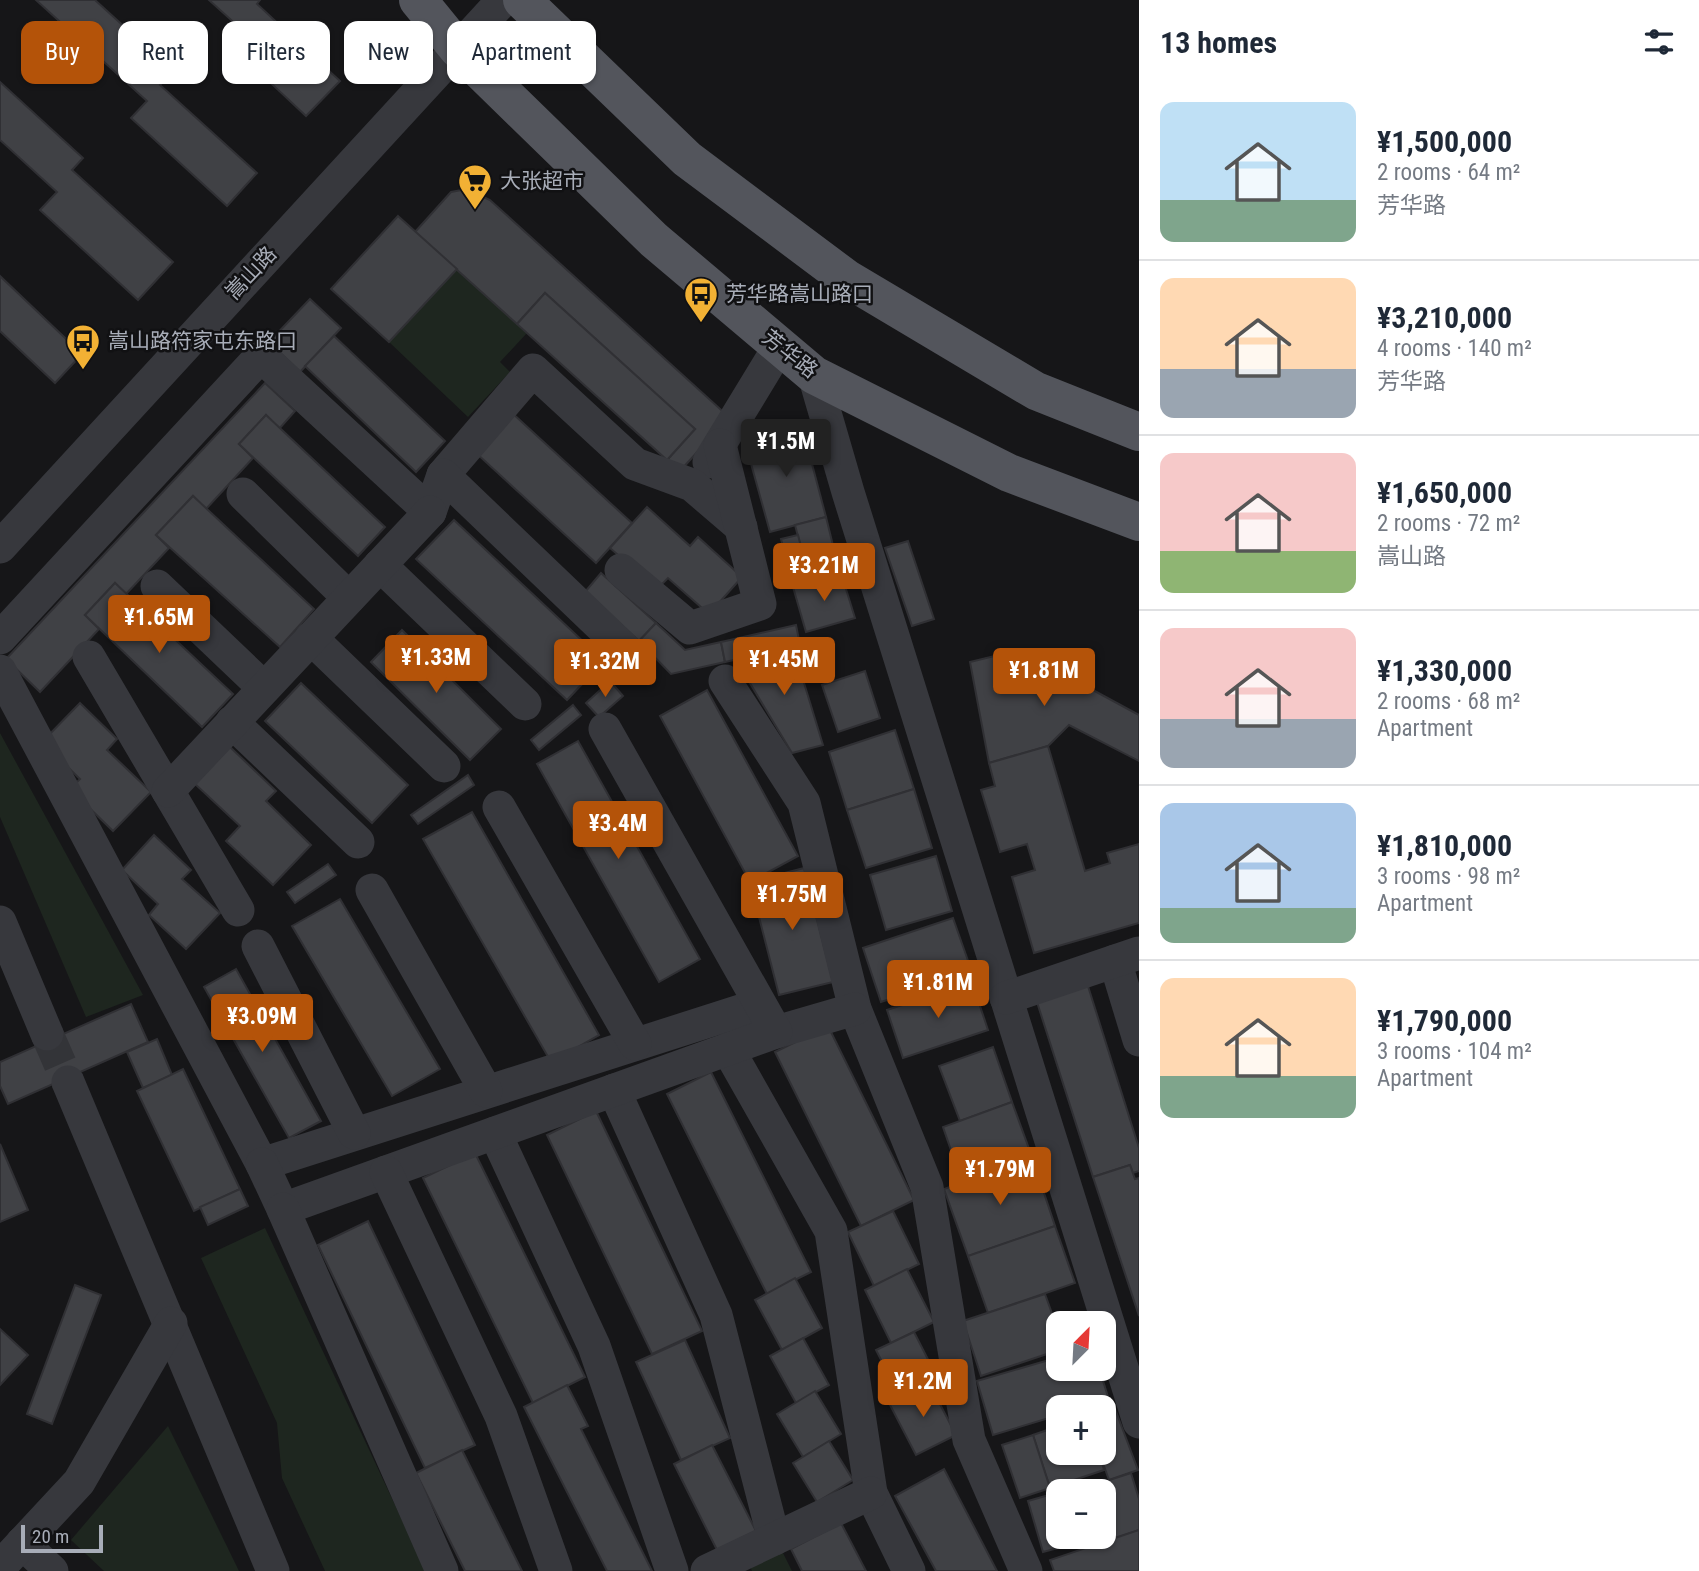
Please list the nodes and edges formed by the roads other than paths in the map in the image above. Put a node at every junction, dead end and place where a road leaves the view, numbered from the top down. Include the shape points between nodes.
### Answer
1 (418, 0) edge
2 (479, 0) edge
3 (503, 0) edge
4 (522, 0) edge
5 (465, 21) edge
6 (477, 21) edge
7 (447, 37) edge
8 (447, 46) edge
9 (447, 46) edge
10 (494, 84) edge
11 (779, 347) junction
12 (814, 375) junction
13 (1139, 432) edge
14 (720, 445) junction
15 (443, 475) junction
16 (692, 485) junction
17 (243, 494) dead end
18 (430, 512) junction
19 (0, 522) edge
20 (1139, 522) edge
21 (741, 527) junction
22 (0, 547) edge
23 (380, 565) junction
24 (621, 570) dead end
25 (157, 586) dead end
26 (349, 598) junction
27 (0, 638) edge
28 (311, 638) junction
29 (630, 654) dead end
30 (89, 657) dead end
31 (0, 671) edge
32 (725, 681) dead end
33 (264, 688) junction
34 (524, 704) dead end
35 (232, 722) junction
36 (605, 729) dead end
37 (443, 766) dead end
38 (168, 791) junction
39 (499, 807) dead end
40 (358, 842) dead end
41 (372, 890) dead end
42 (238, 910) dead end
43 (0, 922) edge
44 (258, 946) dead end
45 (1127, 957) edge
46 (1006, 998) junction
47 (855, 1009) junction
48 (767, 1018) junction
49 (47, 1034) tunnel mouth
50 (1139, 1040) edge
51 (635, 1044) junction
52 (728, 1049) junction
53 (68, 1082) tunnel mouth
54 (614, 1090) junction
55 (486, 1091) junction
56 (354, 1133) junction
57 (495, 1133) junction
58 (262, 1164) junction
59 (386, 1172) junction
60 (283, 1209) junction
61 (171, 1323) junction
62 (1139, 1422) edge
63 (871, 1493) junction
64 (774, 1539) junction
65 (22, 1543) junction
66 (0, 1567) edge
67 (52, 1571) edge
68 (273, 1571) edge
69 (442, 1571) edge
70 (556, 1571) edge
71 (672, 1571) edge
72 (707, 1571) edge
73 (909, 1571) edge
74 (1026, 1571) edge

1 - 7 main road, 芳华路
2 - 5 street, 嵩山路
3 - 6 street, 嵩山路
4 - 13 main road via 687,159 846,278 1036,391
8 - 19 street, 嵩山路
9 - 22 street, 嵩山路
10 - 11 main road, 芳华路 via 654,240
11 - 12 main road, 芳华路
11 - 14 street
12 - 20 main road, 芳华路 via 1009,473
12 - 46 street
14 - 16 street
14 - 21 street
15 - 16 street via 533,370 635,464
15 - 18 street
15 - 29 street
16 - 21 street
17 - 26 street
18 - 23 street
18 - 27 street via 261,356
21 - 24 street via 760,604 690,628
23 - 26 street
23 - 34 street
25 - 33 street
26 - 28 street
28 - 33 street
28 - 37 street
30 - 38 street
31 - 58 street
32 - 47 street via 804,803
33 - 35 street
35 - 38 street
35 - 40 street
36 - 48 street
38 - 42 street
39 - 51 street
41 - 55 street
43 - 49 street
44 - 56 street
45 - 46 street
45 - 50 street
46 - 62 street
47 - 48 street
47 - 74 street via 927,1186 969,1440
48 - 51 street
48 - 52 street
51 - 55 street
52 - 54 street
52 - 63 street via 831,1231
53 - 61 street
54 - 57 street
54 - 64 street via 716,1315
55 - 56 street
56 - 58 street
57 - 59 street
57 - 71 street via 594,1346
58 - 60 street
59 - 60 street
59 - 70 street via 501,1416
60 - 69 street
61 - 65 street via 79,1482
61 - 68 street
63 - 64 street
63 - 73 street
64 - 72 street
65 - 66 street
65 - 67 street

